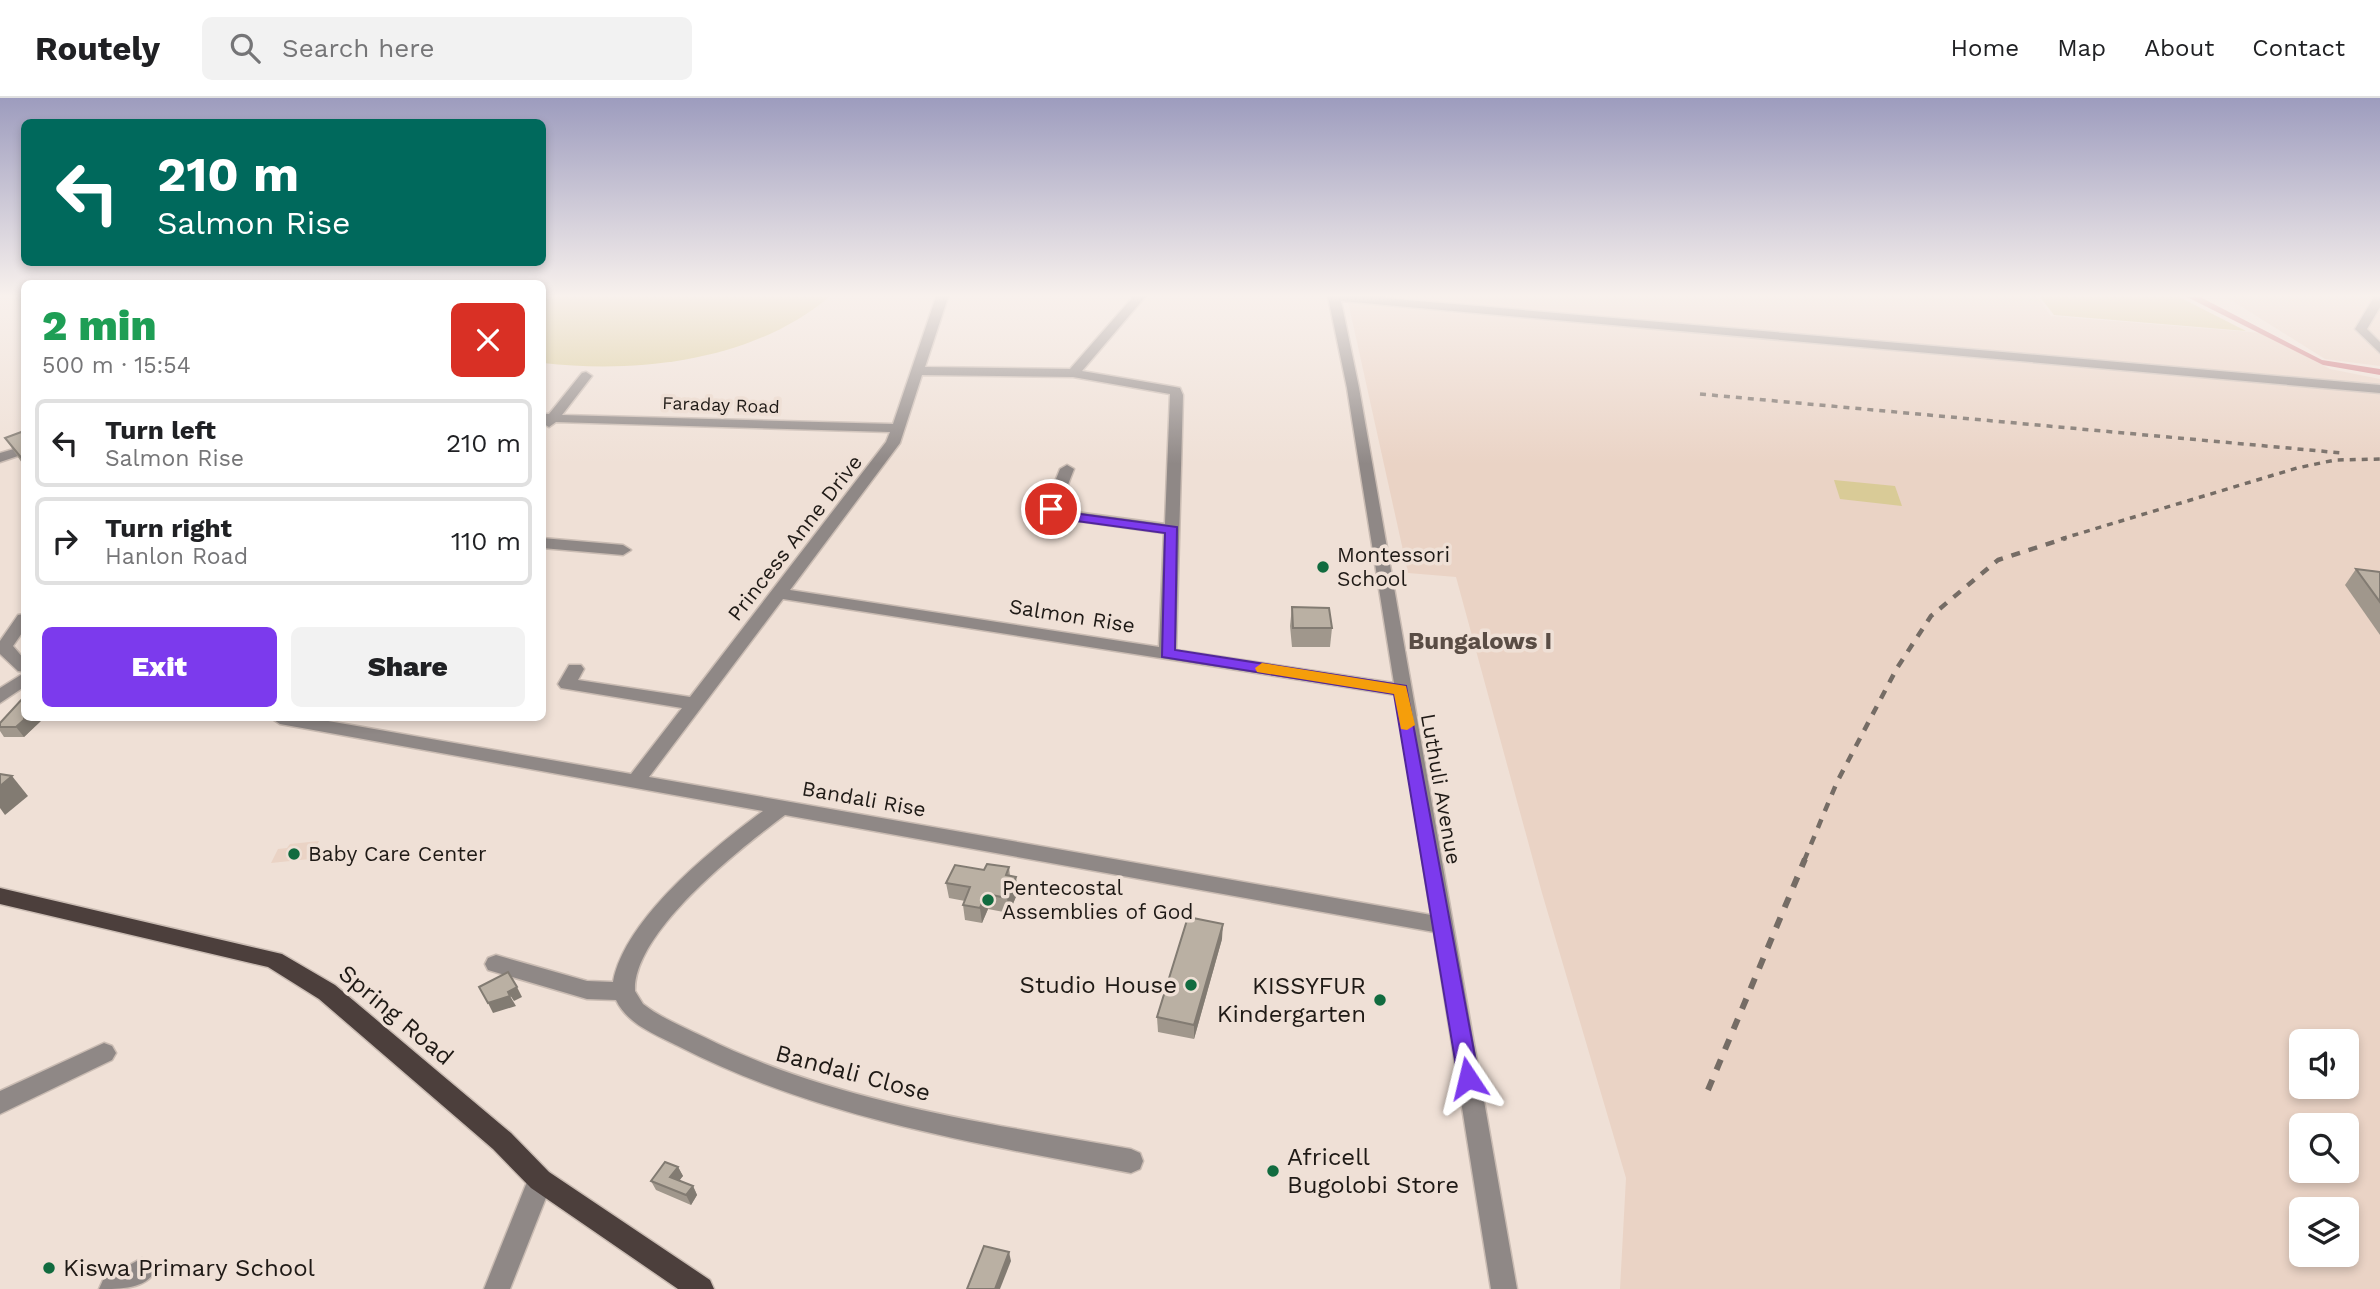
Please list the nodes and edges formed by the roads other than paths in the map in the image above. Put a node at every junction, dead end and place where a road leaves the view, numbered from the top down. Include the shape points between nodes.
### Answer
1 (924, 353) edge
2 (1091, 353) edge
3 (1346, 353) edge
4 (1966, 353) edge
5 (918, 371) junction
6 (1073, 373) junction
7 (586, 376) dead end
8 (2380, 389) edge
9 (548, 418) edge
10 (898, 428) junction
11 (21, 451) edge
12 (0, 458) edge
13 (1067, 469) dead end
14 (1172, 530) junction
15 (546, 543) edge
16 (623, 550) dead end
17 (778, 593) junction
18 (21, 623) edge
19 (1167, 653) junction
20 (21, 665) edge
21 (575, 669) dead end
22 (21, 681) edge
23 (1401, 690) junction
24 (0, 696) edge
25 (695, 704) junction
26 (296, 721) edge
27 (636, 781) junction
28 (782, 807) junction
29 (0, 896) edge
30 (1441, 925) junction
31 (496, 964) dead end
32 (624, 991) junction
33 (104, 1053) dead end
34 (0, 1103) edge
35 (1131, 1161) dead end
36 (540, 1180) junction
37 (142, 1271) dead end
38 (112, 1289) edge
39 (498, 1289) edge
40 (701, 1289) edge
41 (1504, 1289) edge

1 - 5 street, Princess Anne Drive
2 - 6 street
3 - 23 street, Luthuli Avenue
4 - 8 street
5 - 6 street
5 - 10 street, Princess Anne Drive
6 - 14 street via 1169,388 1177,395
7 - 9 street
9 - 10 street, Faraday Road
10 - 17 street, Princess Anne Drive via 886,454
11 - 12 street
13 - 14 street via 1051,509 1056,514
14 - 19 street
15 - 16 street
17 - 19 street, Salmon Rise
17 - 25 street, Princess Anne Drive
18 - 20 street via 5,646
19 - 23 street, Salmon Rise
21 - 25 street via 566,684
22 - 24 street
23 - 30 street, Luthuli Avenue
25 - 27 street, Princess Anne Drive
26 - 27 street, Bandali Rise
27 - 28 street, Bandali Rise
28 - 30 street, Bandali Rise
28 - 32 street via 698,872 667,905 628,966
29 - 36 main road, Spring Road via 274,960 297,971 406,1058
30 - 41 street, Luthuli Avenue
31 - 32 street via 587,990
32 - 35 street, Bandali Close via 630,1004 648,1019 761,1076 822,1096
33 - 34 street
36 - 39 street
36 - 40 main road, Spring Road
37 - 38 street

